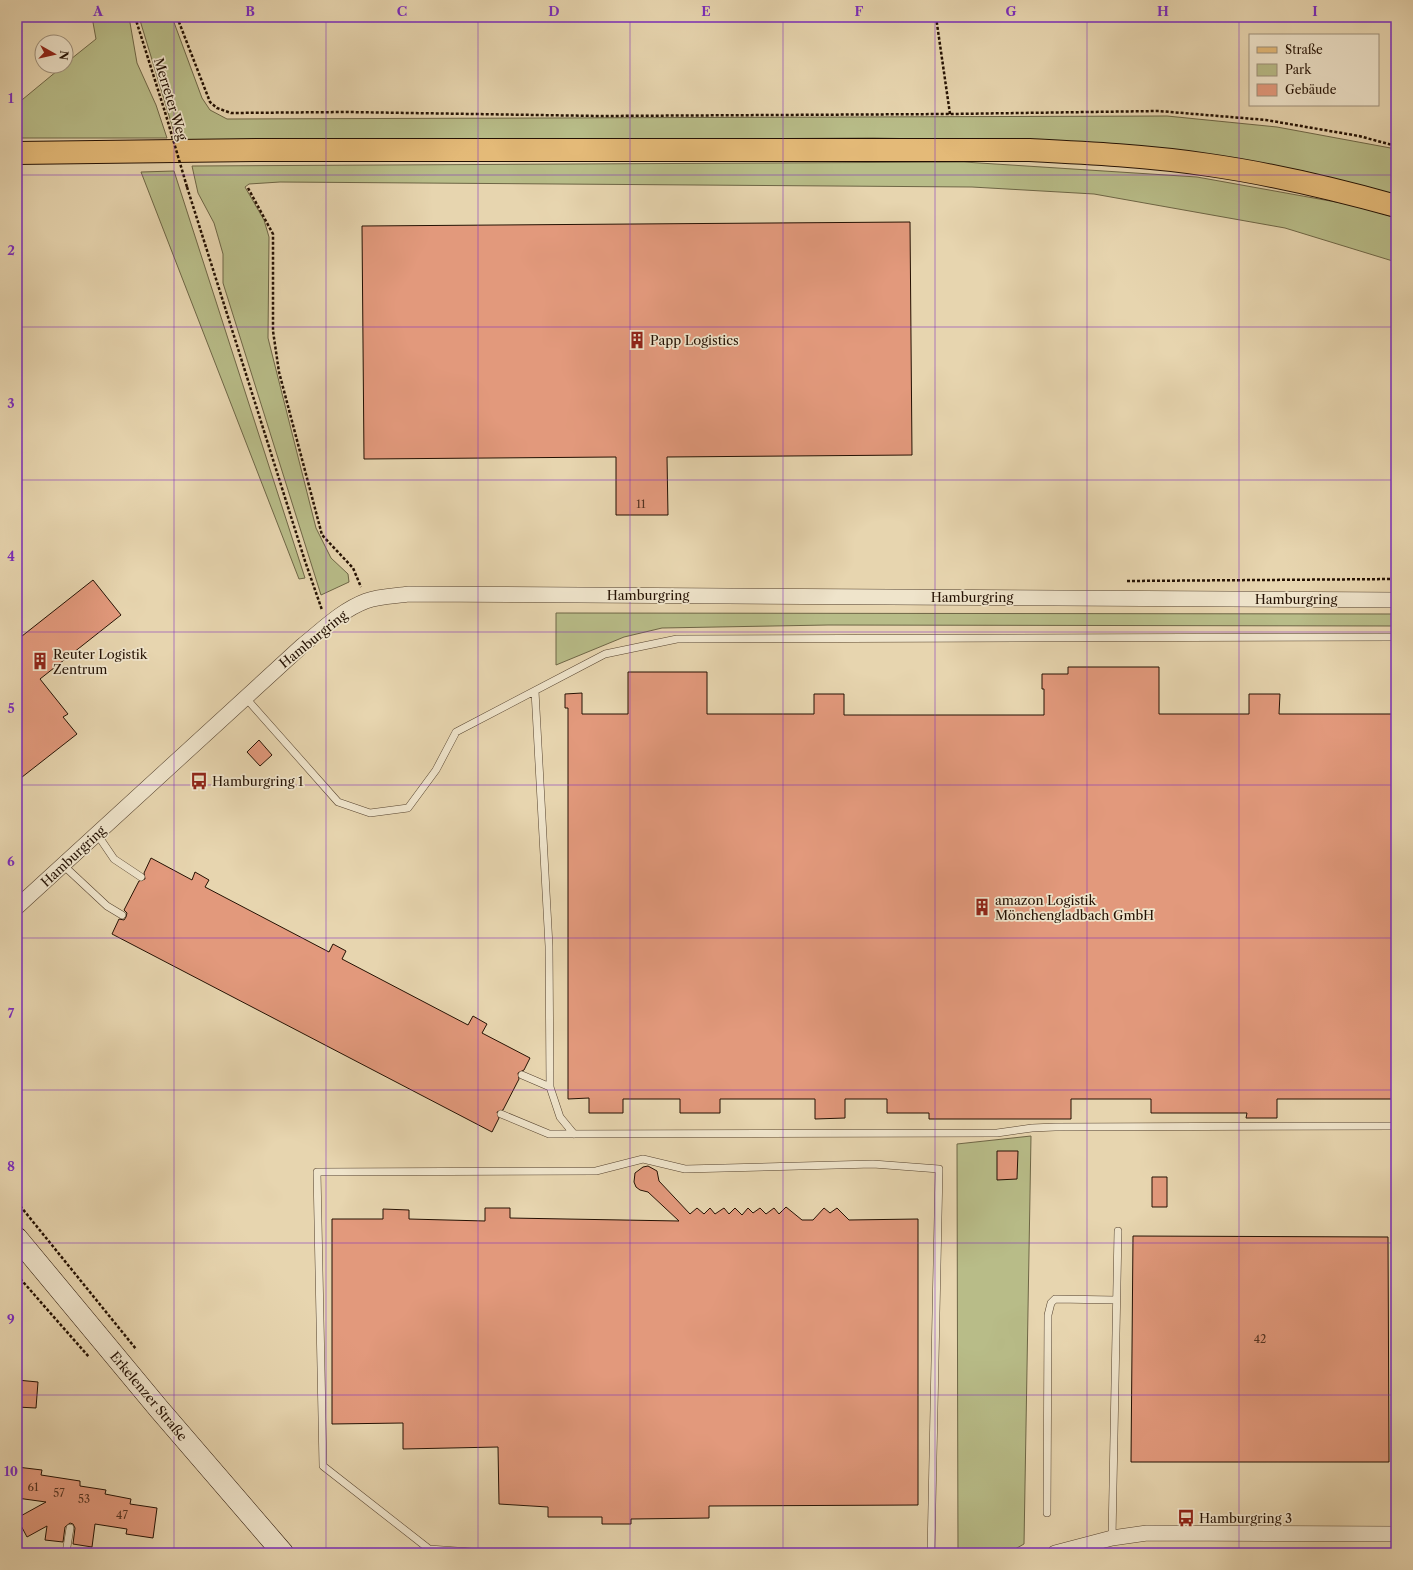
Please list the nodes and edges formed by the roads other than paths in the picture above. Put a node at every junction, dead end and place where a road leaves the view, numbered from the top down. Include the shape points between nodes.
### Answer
1 (17, 153) edge
2 (1396, 206) edge
3 (1396, 600) edge
4 (1396, 637) edge
5 (534, 691) junction
6 (245, 697) junction
7 (97, 834) junction
8 (63, 865) junction
9 (141, 877) dead end
10 (17, 907) edge
11 (122, 915) dead end
12 (522, 1074) dead end
13 (550, 1087) junction
14 (501, 1114) dead end
15 (1396, 1126) edge
16 (574, 1134) junction
17 (1118, 1231) dead end
18 (17, 1238) edge
19 (1116, 1300) junction
20 (1047, 1513) dead end
21 (70, 1528) dead end
22 (1396, 1534) edge
23 (1112, 1538) junction
24 (66, 1553) edge
25 (283, 1553) edge
26 (486, 1553) edge
27 (931, 1553) edge
28 (1055, 1553) edge

1 - 2 main road via 262,150 1028,150 1210,165 1335,189
3 - 6 street, Hamburgring via 409,594 366,601 343,612
4 - 5 lane via 677,639 605,654
5 - 6 lane via 456,732 436,770 408,808 370,813 338,802
5 - 13 lane via 550,946
6 - 7 street, Hamburgring
7 - 8 street, Hamburgring
7 - 9 lane via 114,859
8 - 10 street, Hamburgring
8 - 11 lane via 107,906
12 - 13 lane
13 - 16 lane via 560,1117
14 - 16 lane via 549,1134
15 - 16 lane via 1055,1127 997,1133
17 - 19 lane
18 - 25 street, Erkelenzer Straße via 158,1409
19 - 20 lane via 1055,1299 1051,1303 1048,1315
19 - 23 lane
21 - 24 lane
22 - 23 street via 1185,1532 1147,1533
23 - 28 street
26 - 27 lane via 428,1549 323,1466 316,1222 317,1172 596,1171 643,1159 685,1169 873,1164 939,1169

